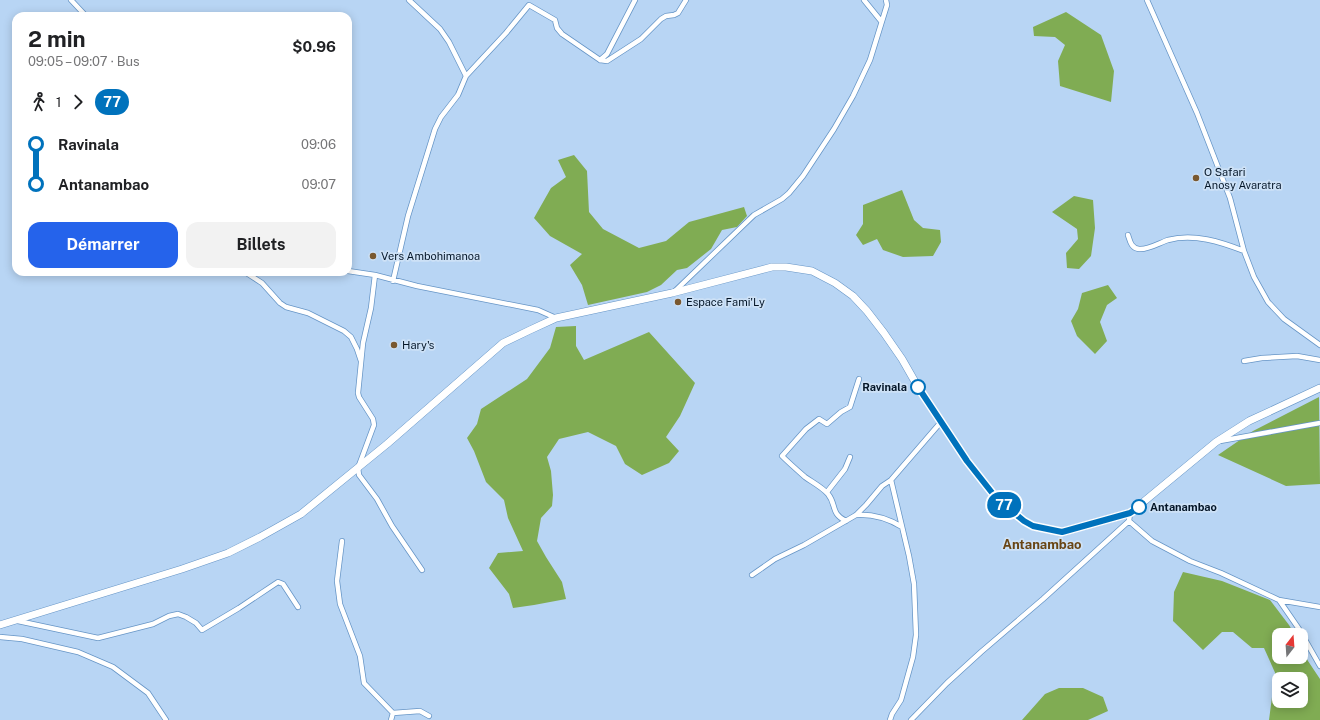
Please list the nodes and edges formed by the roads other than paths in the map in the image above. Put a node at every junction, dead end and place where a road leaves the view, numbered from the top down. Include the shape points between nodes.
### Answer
1 (71, 0) edge
2 (409, 0) edge
3 (635, 0) edge
4 (686, 0) edge
5 (864, 0) edge
6 (886, 0) edge
7 (1147, 0) edge
8 (82, 12) edge
9 (881, 21) junction
10 (600, 60) junction
11 (466, 76) junction
12 (1128, 235) dead end
13 (1244, 251) junction
14 (352, 272) edge
15 (376, 275) junction
16 (251, 276) edge
17 (393, 281) junction
18 (672, 293) junction
19 (556, 318) junction
20 (1320, 345) edge
21 (1320, 360) edge
22 (1244, 361) dead end
23 (361, 364) junction
24 (860, 379) dead end
25 (1320, 388) edge
26 (1310, 392) junction
27 (1320, 394) edge
28 (941, 422) junction
29 (1320, 423) edge
30 (1216, 442) junction
31 (850, 457) dead end
32 (358, 468) junction
33 (892, 480) junction
34 (827, 492) junction
35 (1130, 513) junction
36 (856, 515) junction
37 (846, 521) junction
38 (1129, 521) junction
39 (902, 527) junction
40 (342, 541) dead end
41 (422, 570) dead end
42 (752, 575) dead end
43 (1279, 600) junction
44 (1320, 606) edge
45 (298, 607) dead end
46 (16, 620) junction
47 (0, 625) edge
48 (0, 637) edge
49 (1320, 666) edge
50 (393, 713) junction
51 (430, 716) dead end
52 (166, 720) edge
53 (391, 720) edge
54 (890, 720) edge
55 (911, 720) edge

1 - 8 street
2 - 11 street via 440,29
3 - 10 street via 607,54
4 - 10 street via 678,13 661,19 631,46 607,61
5 - 9 street
6 - 9 street via 887,5
7 - 13 street via 1197,113 1230,198
9 - 18 street via 870,60 853,96 803,176 782,199 754,215
10 - 11 street via 562,34 557,28 556,20 529,5
11 - 17 street via 458,94 435,129 408,216
12 - 13 street via 1131,245 1140,249 1173,239 1193,237
13 - 20 street via 1254,277 1268,302 1284,319
14 - 15 street
15 - 17 street
15 - 23 street
16 - 23 street via 286,307 308,313 344,331 351,337
17 - 19 street via 538,310
18 - 19 main road
18 - 28 main road via 772,267 798,268 818,274 853,296 876,322
19 - 32 main road via 503,343
21 - 22 street via 1297,356
23 - 32 street via 358,393 374,425
24 - 34 street via 850,407 827,424 819,418 782,456
25 - 26 main road
26 - 27 street
26 - 30 main road via 1248,421
28 - 33 street
28 - 35 main road via 997,499 1028,524 1062,532
29 - 30 street
30 - 35 main road
31 - 34 street via 845,469
32 - 41 street via 392,526
32 - 46 main road via 301,514 228,553
33 - 36 street via 882,486
33 - 39 street
34 - 37 street via 838,517
35 - 38 street
36 - 37 street
36 - 39 street via 882,516
37 - 42 street
38 - 43 street via 1152,541 1190,561
38 - 55 street via 1043,600 970,662
39 - 54 street via 914,584 916,635 913,657 901,700
40 - 50 street via 337,580 340,604 360,656 364,682
43 - 44 street
43 - 49 street
45 - 46 street via 283,584 278,582 202,630 186,616 178,614 154,624 98,638
46 - 47 main road
48 - 52 street via 22,639 78,652 113,667 148,693
50 - 51 street via 420,711
50 - 53 street

